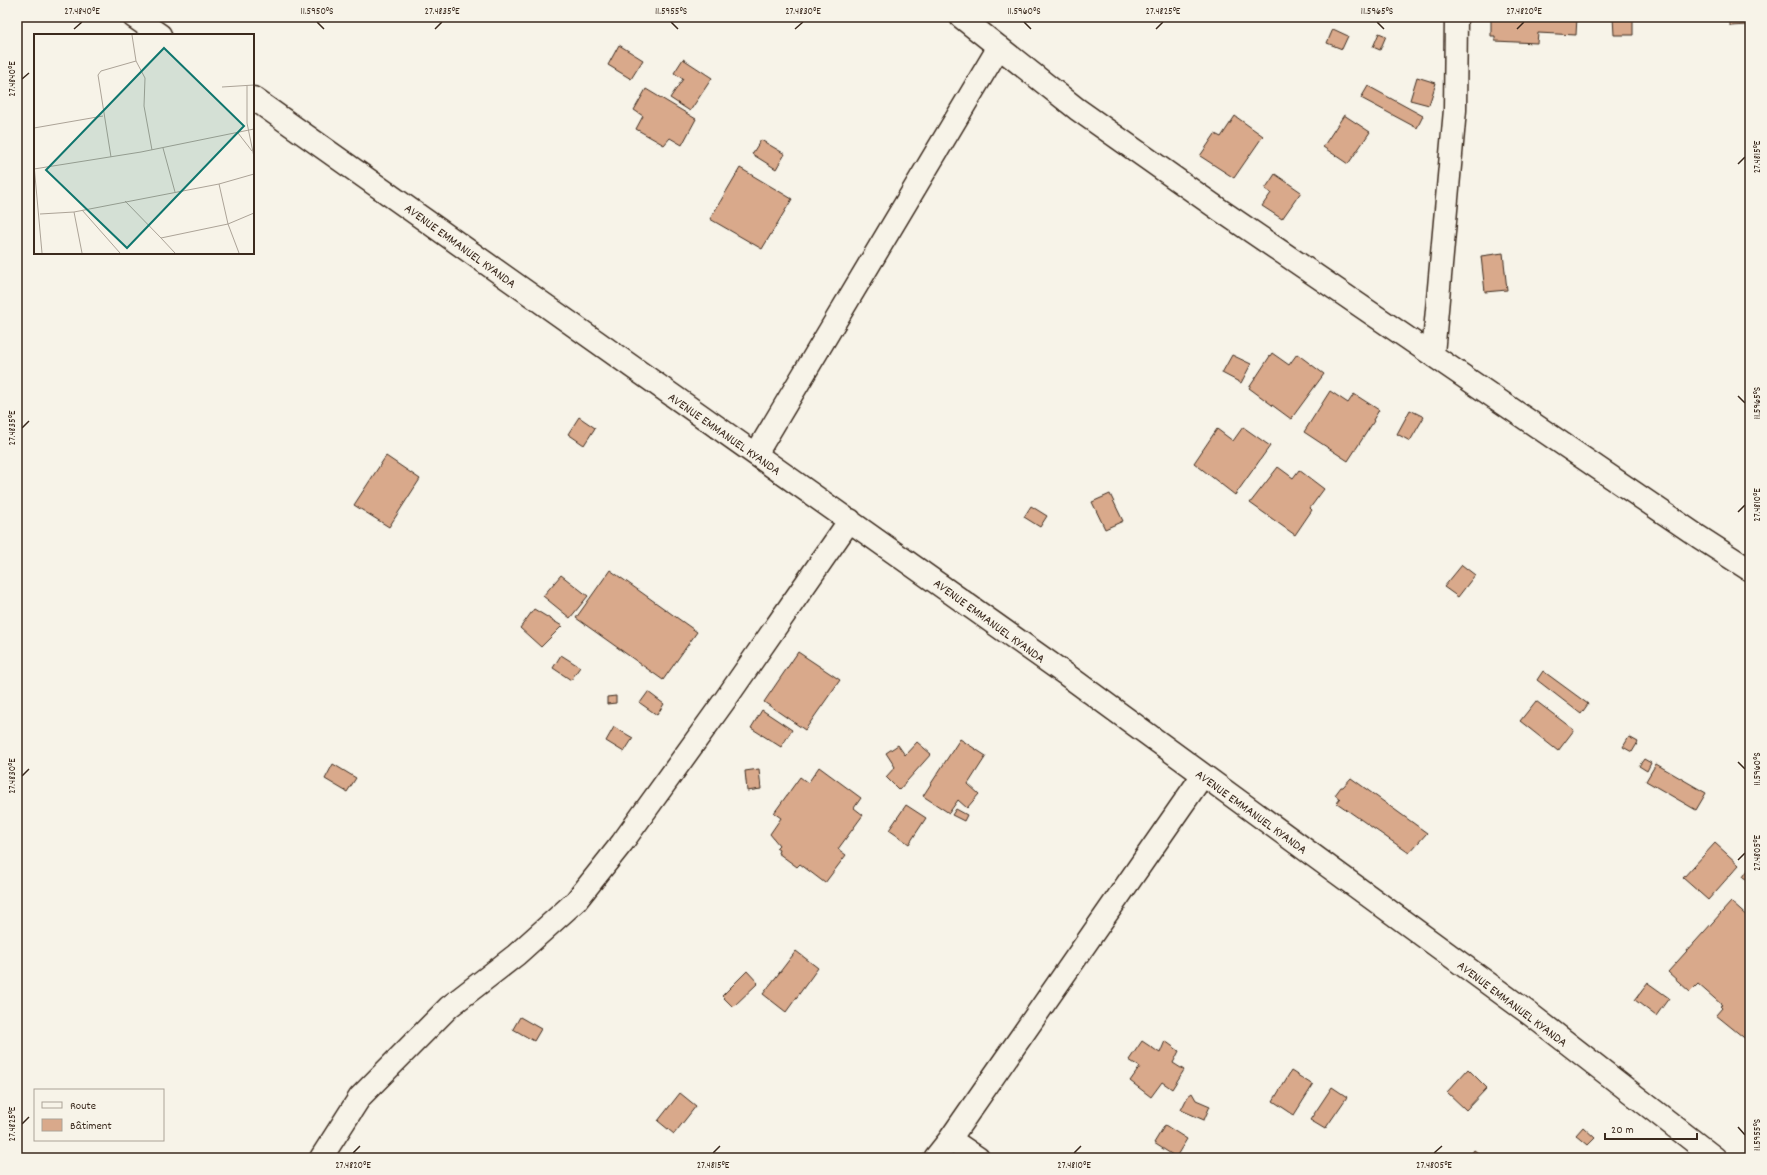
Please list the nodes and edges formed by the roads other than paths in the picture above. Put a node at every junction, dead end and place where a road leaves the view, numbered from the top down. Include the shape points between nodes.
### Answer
1 (134, 17) edge
2 (961, 17) edge
3 (1456, 17) edge
4 (159, 34) edge
5 (999, 47) junction
6 (254, 99) edge
7 (1433, 354) junction
8 (756, 454) junction
9 (850, 520) junction
10 (1750, 570) edge
11 (1203, 775) junction
12 (950, 1139) junction
13 (321, 1158) edge
14 (935, 1158) edge
15 (978, 1158) edge
16 (1715, 1158) edge

1 - 4 street
2 - 5 street
3 - 7 street via 1455,110
5 - 7 street via 1077,109 1220,210
5 - 8 street
6 - 8 street, AVENUE EMMANUEL KYANDA
7 - 10 street
8 - 9 street, AVENUE EMMANUEL KYANDA
9 - 11 street, AVENUE EMMANUEL KYANDA
9 - 13 street via 725,700 622,843 576,901 516,955 449,1007 360,1097
11 - 12 street
11 - 16 street, AVENUE EMMANUEL KYANDA via 1530,1014
12 - 14 street
12 - 15 street

